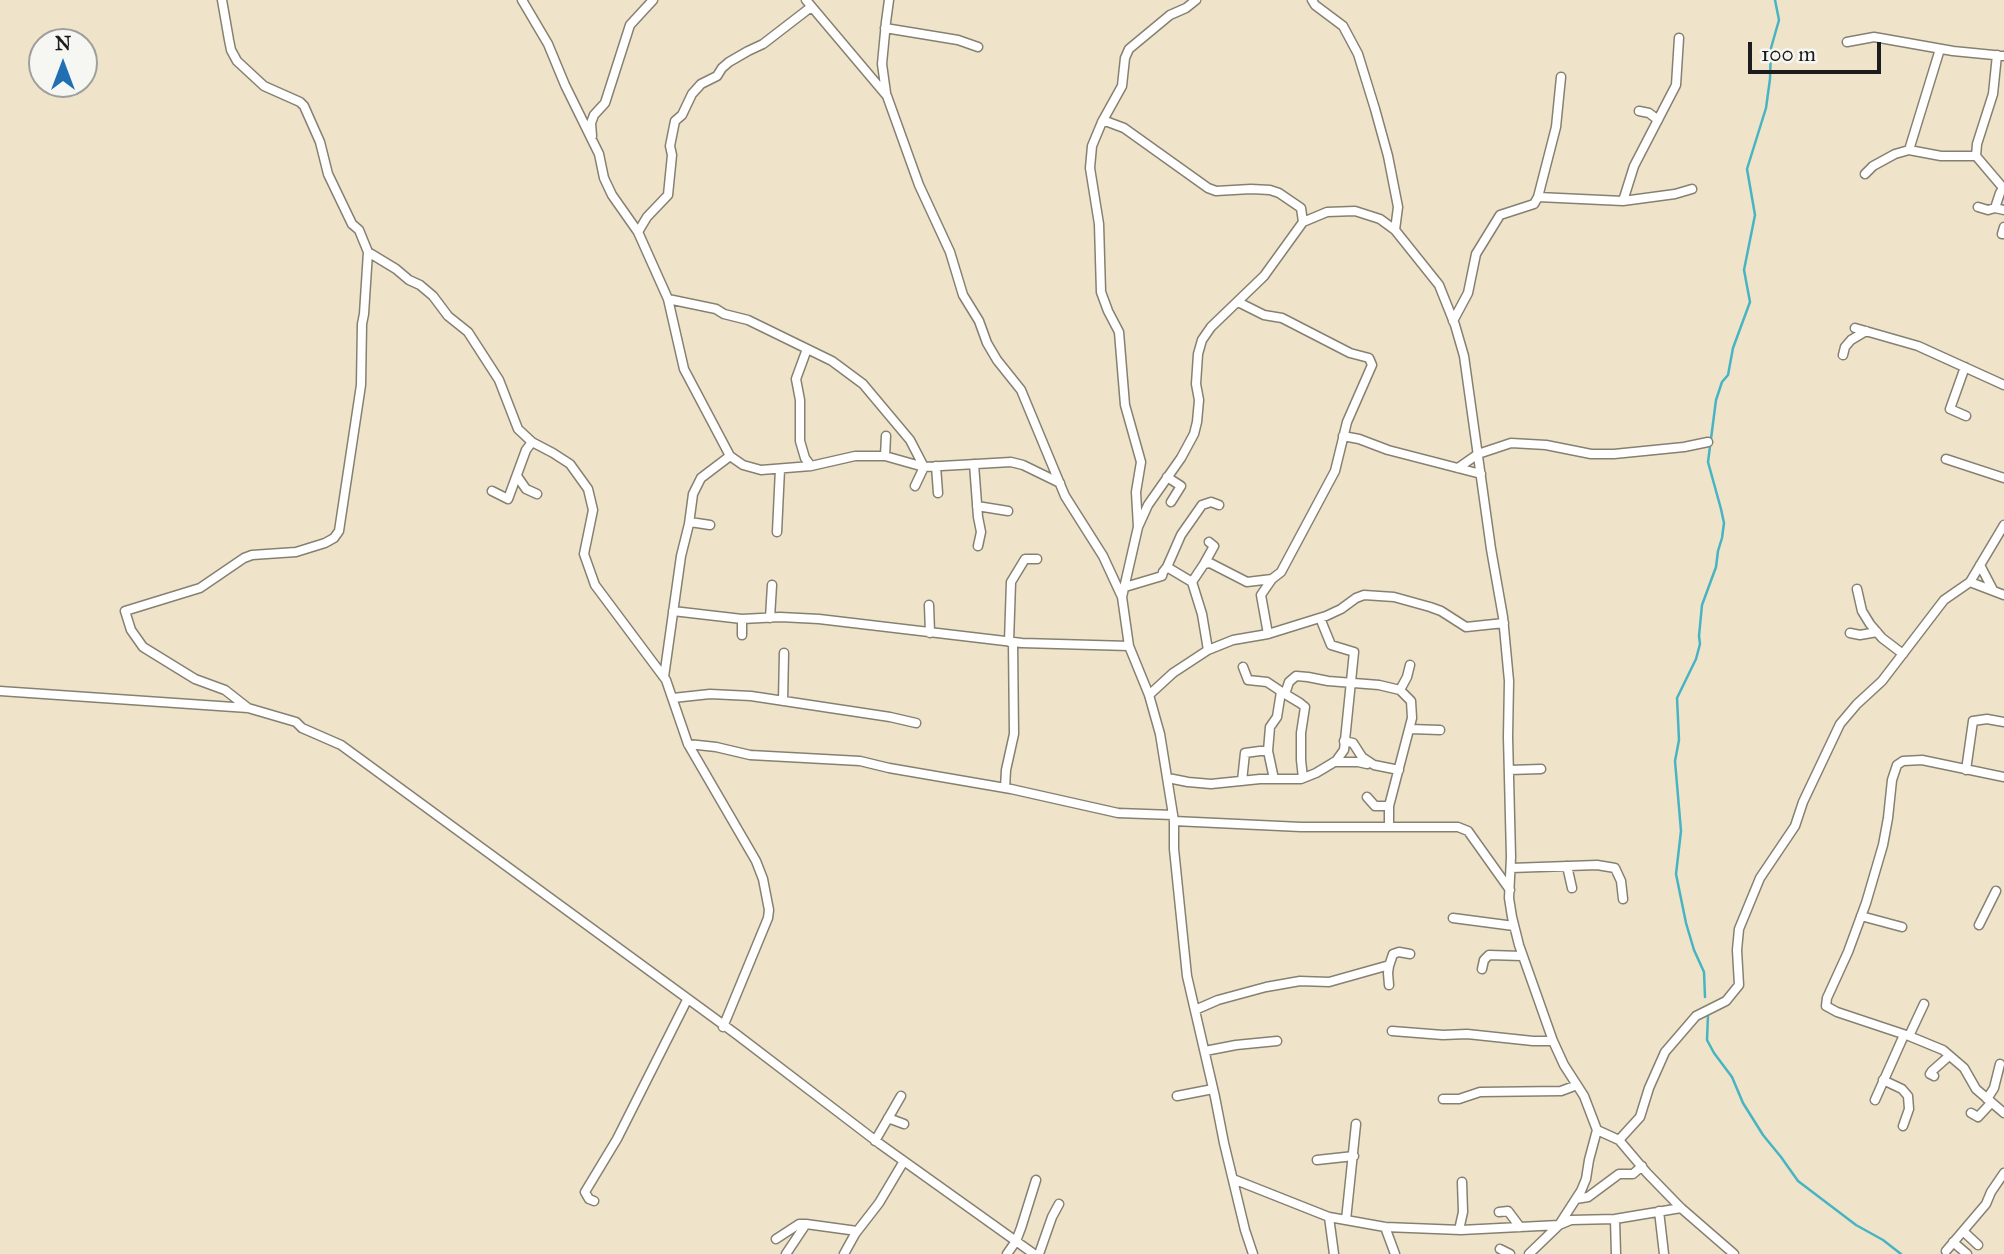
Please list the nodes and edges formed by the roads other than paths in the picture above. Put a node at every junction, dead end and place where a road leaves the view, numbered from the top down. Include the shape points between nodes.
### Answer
1 (222, 0) edge
2 (522, 0) edge
3 (653, 0) edge
4 (889, 0) edge
5 (1196, 0) edge
6 (1312, 0) edge
7 (808, 3) edge
8 (885, 28) junction
9 (1679, 38) dead end
10 (1847, 42) dead end
11 (978, 47) dead end
12 (1940, 49) junction
13 (2001, 56) edge
14 (1561, 77) dead end
15 (887, 96) junction
16 (1639, 111) dead end
17 (1658, 120) junction
18 (1102, 121) junction
19 (592, 139) junction
20 (1909, 150) junction
21 (1976, 156) junction
22 (1865, 174) dead end
23 (1692, 189) dead end
24 (2003, 189) edge
25 (1538, 197) junction
26 (1623, 201) junction
27 (1978, 208) dead end
28 (2000, 209) edge
29 (1303, 222) junction
30 (2004, 227) edge
31 (1395, 230) junction
32 (638, 232) junction
33 (2004, 234) edge
34 (368, 252) junction
35 (668, 299) junction
36 (1238, 302) junction
37 (1453, 321) junction
38 (1855, 328) dead end
39 (1866, 331) junction
40 (807, 349) junction
41 (1843, 355) dead end
42 (1965, 367) junction
43 (2004, 385) edge
44 (1966, 416) dead end
45 (886, 436) dead end
46 (1343, 436) junction
47 (532, 442) junction
48 (1708, 442) dead end
49 (1478, 454) junction
50 (730, 456) junction
51 (884, 456) junction
52 (1946, 459) dead end
53 (974, 464) junction
54 (811, 466) junction
55 (936, 466) junction
56 (924, 467) junction
57 (1458, 468) junction
58 (780, 469) junction
59 (1481, 474) junction
60 (517, 476) junction
61 (1167, 477) junction
62 (2004, 478) edge
63 (1060, 483) junction
64 (915, 486) dead end
65 (492, 491) dead end
66 (938, 493) dead end
67 (537, 494) dead end
68 (1171, 502) dead end
69 (1219, 505) dead end
70 (977, 506) junction
71 (1009, 511) dead end
72 (690, 522) junction
73 (710, 524) dead end
74 (2004, 525) edge
75 (1138, 527) junction
76 (777, 532) dead end
77 (1209, 542) dead end
78 (978, 545) dead end
79 (1037, 559) dead end
80 (1204, 564) junction
81 (1980, 565) junction
82 (1167, 567) junction
83 (1272, 579) junction
84 (1192, 582) junction
85 (1970, 582) junction
86 (772, 585) dead end
87 (1125, 587) junction
88 (1857, 589) dead end
89 (1993, 590) junction
90 (2004, 595) edge
91 (1122, 597) junction
92 (929, 605) dead end
93 (673, 611) junction
94 (770, 618) junction
95 (1320, 618) junction
96 (742, 619) junction
97 (1504, 624) junction
98 (1877, 632) junction
99 (930, 633) junction
100 (1850, 633) dead end
101 (1268, 634) junction
102 (742, 635) dead end
103 (1011, 642) junction
104 (1129, 646) junction
105 (1208, 650) junction
106 (784, 653) dead end
107 (1903, 654) junction
108 (1410, 665) dead end
109 (1243, 667) dead end
110 (664, 677) junction
111 (1351, 682) junction
112 (1400, 690) junction
113 (0, 691) edge
114 (1283, 693) junction
115 (1149, 695) junction
116 (673, 698) junction
117 (783, 701) junction
118 (248, 708) junction
119 (2004, 722) edge
120 (916, 723) dead end
121 (1410, 729) junction
122 (1440, 730) dead end
123 (1344, 741) junction
124 (688, 744) junction
125 (1268, 751) junction
126 (1334, 762) junction
127 (1374, 765) junction
128 (1541, 769) dead end
129 (1399, 770) junction
130 (1509, 770) junction
131 (1966, 770) junction
132 (2004, 777) edge
133 (1168, 778) junction
134 (1303, 778) junction
135 (1274, 779) junction
136 (1242, 781) junction
137 (1005, 788) junction
138 (1367, 797) dead end
139 (1390, 806) junction
140 (1173, 818) junction
141 (1389, 826) junction
142 (1567, 866) junction
143 (1511, 868) junction
144 (1573, 888) dead end
145 (1510, 890) junction
146 (1996, 891) dead end
147 (1623, 899) dead end
148 (1861, 916) junction
149 (1453, 918) dead end
150 (1979, 925) dead end
151 (1514, 926) junction
152 (1902, 927) dead end
153 (1410, 954) dead end
154 (1522, 956) junction
155 (1390, 967) junction
156 (1482, 969) dead end
157 (1389, 985) dead end
158 (687, 1000) junction
159 (1924, 1004) dead end
160 (1195, 1010) junction
161 (723, 1027) junction
162 (1392, 1031) dead end
163 (1906, 1035) junction
164 (1277, 1041) dead end
165 (1553, 1041) junction
166 (1205, 1051) junction
167 (1950, 1056) junction
168 (2000, 1064) dead end
169 (1934, 1076) dead end
170 (1883, 1080) junction
171 (1577, 1085) junction
172 (1213, 1089) junction
173 (901, 1096) dead end
174 (1177, 1096) dead end
175 (1443, 1099) dead end
176 (1875, 1100) dead end
177 (1989, 1101) junction
178 (1971, 1113) dead end
179 (2004, 1113) edge
180 (888, 1118) junction
181 (904, 1124) dead end
182 (1356, 1124) dead end
183 (1903, 1126) dead end
184 (1597, 1130) junction
185 (1619, 1140) junction
186 (875, 1141) junction
187 (1353, 1156) junction
188 (1317, 1160) dead end
189 (904, 1161) junction
190 (1642, 1166) junction
191 (2004, 1173) edge
192 (1233, 1179) junction
193 (1036, 1180) dead end
194 (1462, 1182) dead end
195 (1576, 1199) junction
196 (594, 1201) dead end
197 (1059, 1204) dead end
198 (1681, 1208) junction
199 (1659, 1211) junction
200 (1499, 1212) dead end
201 (1329, 1217) junction
202 (1615, 1219) junction
203 (1346, 1220) junction
204 (806, 1224) junction
205 (1559, 1225) junction
206 (1385, 1227) junction
207 (1520, 1227) junction
208 (1459, 1230) junction
209 (858, 1231) junction
210 (1963, 1231) junction
211 (776, 1239) dead end
212 (1016, 1241) junction
213 (1953, 1242) junction
214 (1978, 1245) dead end
215 (1500, 1249) dead end
216 (1946, 1251) dead end
217 (786, 1254) edge
218 (844, 1254) edge
219 (1007, 1254) edge
220 (1037, 1254) edge
221 (1253, 1254) edge
222 (1334, 1254) edge
223 (1395, 1254) edge
224 (1510, 1254) edge
225 (1529, 1254) edge
226 (1616, 1254) edge
227 (1664, 1254) edge
228 (1734, 1254) edge
229 (1967, 1254) edge

1 - 34 street via 237,61 264,86 304,106 341,205
2 - 19 street
3 - 19 street via 630,25 605,103 591,123
4 - 8 street
5 - 18 street via 1129,49 1122,86
6 - 31 street via 1343,26 1358,54 1388,156 1398,207
7 - 15 street
7 - 32 street via 763,44 729,62 692,94 675,121 668,195
8 - 11 street
8 - 15 street via 882,64
9 - 17 street via 1676,85
10 - 12 street via 1874,37
12 - 13 street
12 - 20 street
13 - 21 street
14 - 25 street via 1556,127
15 - 63 street via 963,295 997,360 1021,390
16 - 17 street
17 - 26 street via 1634,166
18 - 29 street via 1124,128 1208,188 1279,193 1301,208
18 - 75 street via 1092,146 1090,168 1099,223 1101,292 1119,332 1125,405 1140,462
19 - 32 street via 612,195
20 - 21 street
20 - 22 street
21 - 24 street
23 - 26 street
24 - 28 street
25 - 26 street
25 - 37 street via 1534,204 1500,215 1476,254 1468,293
27 - 28 street
29 - 31 street via 1327,212 1355,211 1380,219
29 - 36 street via 1264,276
30 - 33 street
31 - 37 street via 1439,285
32 - 35 street
34 - 47 street via 420,285 468,332 499,380 519,429
34 - 118 street via 361,385 339,531 325,543 296,552 252,555 200,589 125,611 143,646 195,679 225,690
35 - 40 street via 748,320
35 - 50 street via 684,369
36 - 46 street via 1369,358 1372,365
36 - 61 street via 1202,340 1197,422 1187,449
37 - 49 street via 1464,356
38 - 39 street
39 - 41 street via 1851,340
39 - 42 street
40 - 54 street via 796,379 800,441
40 - 56 street via 863,384 910,440
42 - 43 street
42 - 44 street via 1950,409
45 - 51 street
46 - 57 street
46 - 83 street via 1335,471 1281,572
47 - 60 street
47 - 110 street via 570,464 588,489 593,510 584,554 587,566 595,585
48 - 49 street via 1614,454 1511,443
49 - 57 street
49 - 59 street
50 - 58 street via 761,470
50 - 72 street via 701,478 693,494
51 - 54 street via 855,456
51 - 56 street
52 - 62 street
53 - 55 street
53 - 63 street via 1011,462
53 - 70 street
54 - 58 street
55 - 56 street
55 - 66 street
56 - 64 street
57 - 59 street
58 - 76 street
59 - 97 street
60 - 65 street via 508,499
60 - 67 street via 526,489
61 - 68 street via 1181,486
61 - 75 street
63 - 91 street
69 - 82 street via 1202,505 1181,535
70 - 71 street
70 - 78 street
72 - 73 street
72 - 93 street
74 - 81 street
75 - 87 street
77 - 80 street via 1214,546
79 - 103 street via 1025,559 1011,582
80 - 83 street via 1247,582
80 - 84 street
81 - 85 street
81 - 89 street
82 - 84 street
82 - 87 street via 1161,576
83 - 101 street via 1261,595
84 - 105 street
85 - 89 street
85 - 107 street via 1944,600
86 - 94 street
87 - 91 street
88 - 98 street via 1862,611
89 - 90 street
91 - 104 street
92 - 99 street
93 - 96 street
93 - 110 street
94 - 96 street
94 - 99 street
95 - 97 street via 1356,598 1379,595 1441,611 1466,627
95 - 101 street
95 - 111 street via 1331,645 1353,652
96 - 102 street
97 - 130 street
98 - 100 street
98 - 107 street
99 - 103 street
101 - 105 street
103 - 104 street
103 - 137 street via 1014,734
104 - 115 street
105 - 115 street
106 - 117 street
107 - 185 street via 1840,724 1795,826 1760,878 1739,929 1739,985 1726,1001 1696,1016 1665,1052 1640,1117
108 - 112 street
109 - 114 street via 1248,680 1267,682
110 - 116 street
111 - 112 street
111 - 114 street via 1296,677
111 - 123 street
112 - 121 street via 1411,701
113 - 118 street
114 - 125 street via 1270,727
114 - 134 street via 1305,707
115 - 133 street
116 - 117 street via 710,694
116 - 124 street
117 - 120 street
118 - 158 street via 296,722 341,745
119 - 131 street via 1973,721
121 - 122 street
121 - 129 street
123 - 126 street via 1344,750
123 - 127 street via 1353,743
124 - 137 street via 750,755 860,761
124 - 161 street via 756,861 769,910
125 - 135 street
125 - 136 street via 1245,753
126 - 127 street
126 - 134 street
127 - 129 street
128 - 130 street
129 - 139 street
130 - 143 street
131 - 132 street
131 - 148 street via 1922,760 1897,765 1883,845
133 - 136 street via 1211,784
133 - 140 street
134 - 135 street
135 - 136 street
137 - 140 street via 1118,813
138 - 139 street via 1375,806
139 - 141 street
140 - 141 street via 1301,827
140 - 160 street via 1187,976
141 - 145 street via 1468,831
142 - 143 street
142 - 144 street
142 - 147 street via 1615,868
143 - 145 street
145 - 151 street
146 - 150 street
148 - 152 street
148 - 163 street via 1826,1006
149 - 151 street
151 - 154 street
153 - 155 street via 1394,954
154 - 156 street via 1489,955
154 - 165 street
155 - 157 street
155 - 160 street via 1329,982 1300,981 1266,988
158 - 161 street
158 - 196 street via 585,1192
159 - 163 street
160 - 166 street
161 - 186 street
162 - 165 street
163 - 167 street
163 - 170 street
164 - 166 street
165 - 171 street
166 - 172 street
167 - 169 street via 1932,1071
167 - 177 street
168 - 177 street
170 - 176 street
170 - 183 street via 1908,1096
171 - 175 street via 1561,1091 1480,1092
171 - 184 street
172 - 174 street
172 - 192 street
173 - 180 street
177 - 178 street via 1978,1117
177 - 179 street
180 - 181 street
180 - 186 street
182 - 187 street
184 - 185 street
184 - 195 street via 1586,1179
185 - 190 street
186 - 189 street
187 - 188 street
187 - 203 street
189 - 209 street
189 - 212 street
190 - 195 street via 1633,1174 1619,1174 1588,1197
190 - 198 street
191 - 210 street
192 - 201 street
192 - 221 street
193 - 212 street
194 - 208 street
195 - 205 street
197 - 220 street
198 - 199 street
198 - 228 street
199 - 202 street
199 - 227 street
200 - 207 street via 1508,1211
201 - 203 street
201 - 222 street
202 - 205 street via 1572,1220
202 - 226 street
203 - 206 street
204 - 209 street
204 - 211 street
204 - 217 street
205 - 207 street
205 - 225 street
206 - 208 street
206 - 223 street
207 - 208 street
209 - 218 street
210 - 213 street
210 - 214 street
212 - 219 street
212 - 220 street
213 - 216 street
213 - 229 street
215 - 224 street

